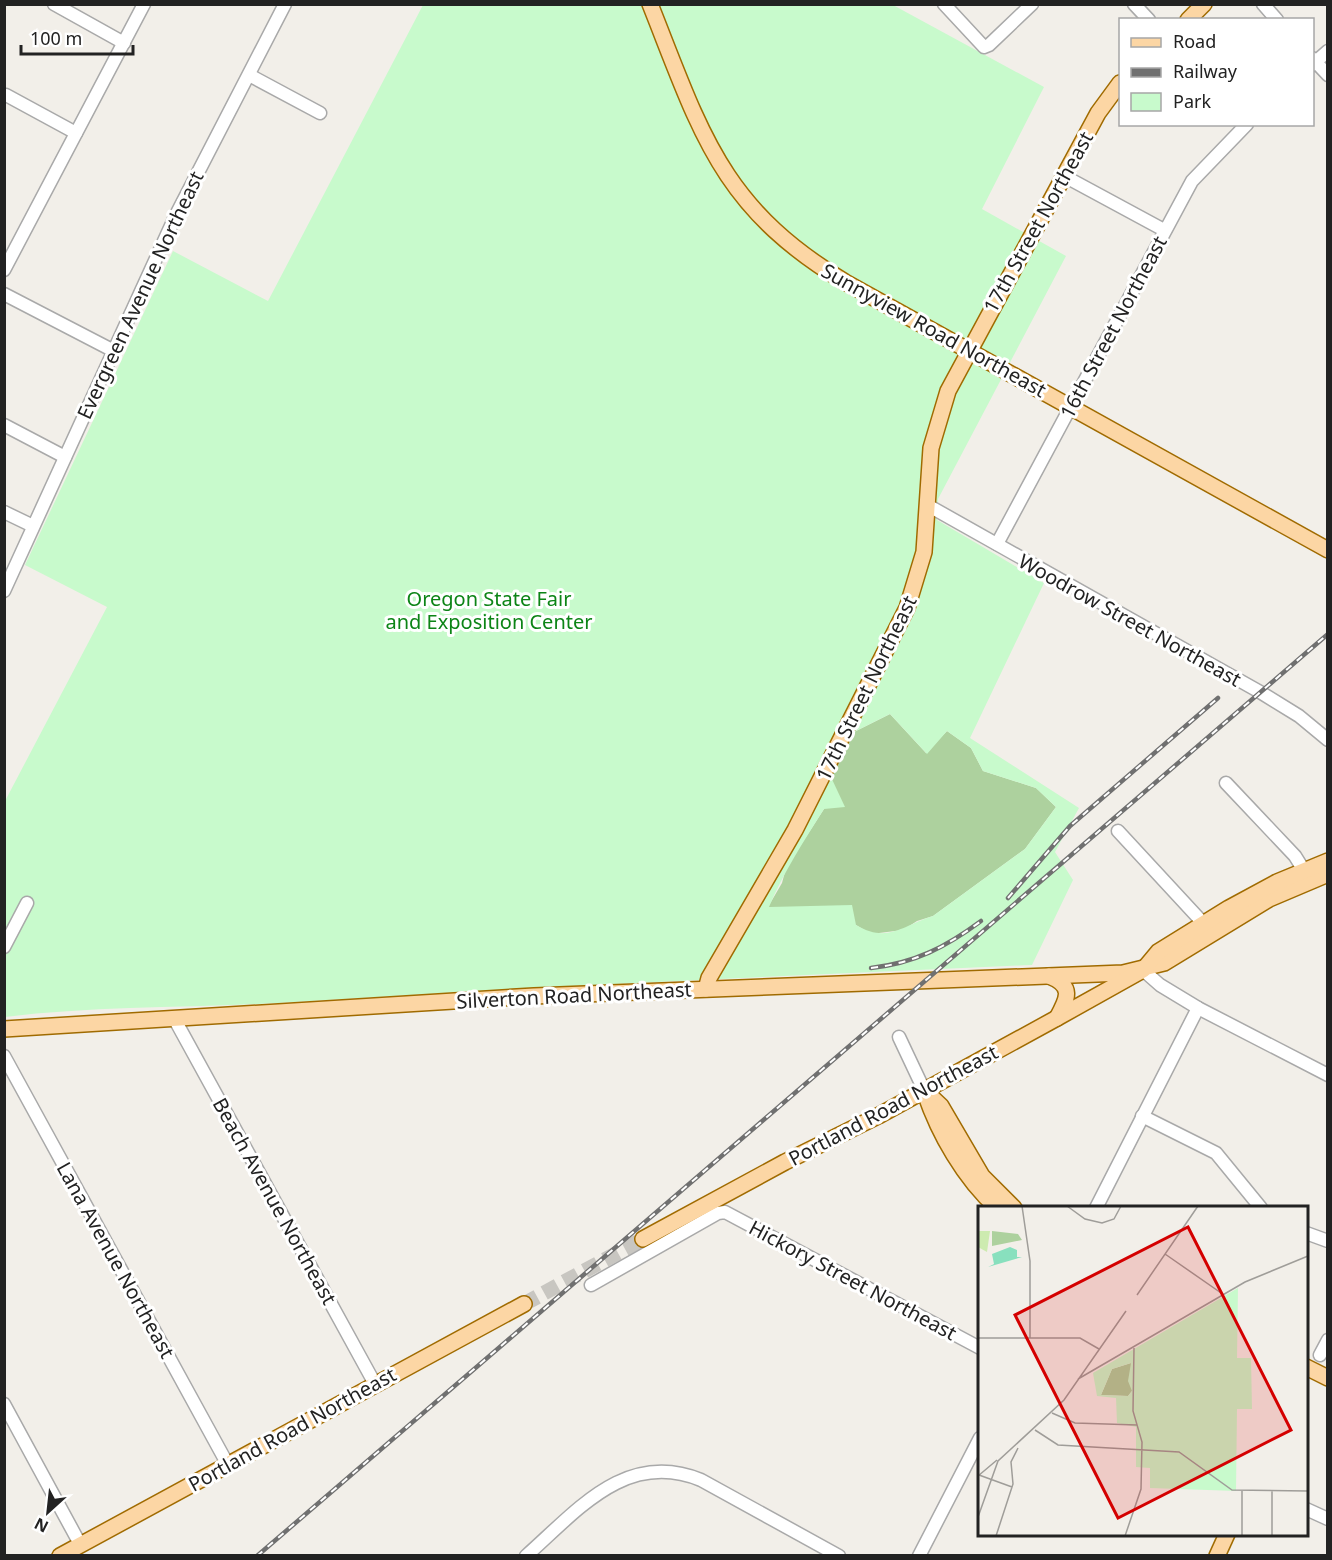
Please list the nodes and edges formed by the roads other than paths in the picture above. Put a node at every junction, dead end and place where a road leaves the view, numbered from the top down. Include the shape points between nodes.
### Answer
1 (54, 4) edge
2 (144, 4) edge
3 (285, 4) edge
4 (650, 4) edge
5 (944, 4) edge
6 (1032, 4) edge
7 (1134, 4) edge
8 (1204, 4) edge
9 (1263, 4) edge
10 (1147, 18) edge
11 (1190, 18) edge
12 (1275, 18) edge
13 (124, 43) junction
14 (1328, 51) edge
15 (1314, 62) edge
16 (249, 75) junction
17 (1328, 75) edge
18 (1119, 84) edge
19 (6, 95) dead end
20 (320, 112) dead end
21 (1246, 126) edge
22 (76, 133) junction
23 (1064, 176) junction
24 (1164, 230) junction
25 (4, 270) edge
26 (4, 294) edge
27 (112, 350) junction
28 (969, 350) junction
29 (1071, 406) junction
30 (4, 425) edge
31 (65, 457) junction
32 (928, 506) junction
33 (4, 512) edge
34 (33, 526) junction
35 (997, 544) junction
36 (1328, 550) edge
37 (4, 591) edge
38 (1328, 740) edge
39 (1226, 783) dead end
40 (1118, 831) dead end
41 (1328, 861) edge
42 (1328, 874) edge
43 (1307, 875) junction
44 (27, 903) dead end
45 (1204, 924) junction
46 (4, 947) edge
47 (1143, 970) junction
48 (1049, 976) junction
49 (706, 989) junction
50 (1198, 1008) junction
51 (174, 1018) junction
52 (1058, 1018) junction
53 (4, 1029) edge
54 (899, 1037) dead end
55 (4, 1056) edge
56 (1328, 1075) edge
57 (924, 1090) junction
58 (1142, 1116) junction
59 (995, 1206) edge
60 (1012, 1206) edge
61 (1097, 1206) edge
62 (1259, 1206) edge
63 (1308, 1234) edge
64 (643, 1239) tunnel mouth
65 (1328, 1241) edge
66 (591, 1285) dead end
67 (524, 1304) tunnel mouth
68 (1328, 1340) edge
69 (978, 1347) edge
70 (1320, 1355) dead end
71 (1308, 1372) edge
72 (1328, 1378) edge
73 (375, 1384) junction
74 (4, 1404) edge
75 (978, 1442) edge
76 (228, 1465) junction
77 (1308, 1510) edge
78 (1328, 1520) edge
79 (1226, 1536) edge
80 (80, 1544) junction
81 (60, 1556) edge
82 (526, 1556) edge
83 (839, 1556) edge
84 (919, 1556) edge
85 (1217, 1556) edge

1 - 13 street
2 - 13 street
3 - 16 street, Evergreen Avenue Northeast
4 - 28 main road, Sunnyview Road Northeast via 704,138 719,166 756,215 815,264
5 - 6 street via 984,46
7 - 10 street
8 - 11 main road
9 - 12 street
13 - 22 street
14 - 15 street
15 - 17 street
16 - 20 street
16 - 27 street, Evergreen Avenue Northeast
18 - 23 main road, 17th Street Northeast via 1103,103
19 - 22 street
21 - 24 street, 16th Street Northeast via 1197,173
22 - 25 street
23 - 24 street
23 - 28 main road, 17th Street Northeast
24 - 29 street, 16th Street Northeast
26 - 27 street
27 - 31 street, Evergreen Avenue Northeast
28 - 29 main road, Sunnyview Road Northeast
28 - 32 main road, 17th Street Northeast via 948,391 935,429
29 - 35 street, 16th Street Northeast
29 - 36 main road, Sunnyview Road Northeast
30 - 31 street
31 - 34 street, Evergreen Avenue Northeast
32 - 35 street, Woodrow Street Northeast
32 - 49 main road, 17th Street Northeast via 924,552 907,608 795,830
33 - 34 street
34 - 37 street, Evergreen Avenue Northeast
35 - 38 street, Woodrow Street Northeast via 1299,716
39 - 43 street via 1296,856
40 - 45 street
41 - 43 main road
42 - 43 main road
43 - 45 main road via 1254,894
43 - 47 main road via 1164,963
44 - 46 street
45 - 47 main road via 1158,952
47 - 48 main road, Silverton Road Northeast
47 - 50 street
47 - 52 main road, Portland Road Northeast
48 - 49 main road, Silverton Road Northeast
48 - 52 main road via 1059,980 1066,990 1066,1002
49 - 51 main road, Silverton Road Northeast via 393,1003
50 - 56 street
50 - 58 street
51 - 53 main road, Silverton Road Northeast
51 - 73 street, Beach Avenue Northeast
52 - 57 main road, Portland Road Northeast
54 - 57 street
55 - 76 street, Lana Avenue Northeast
57 - 59 main road via 931,1112 966,1173
57 - 60 main road via 941,1106 982,1176
57 - 64 main road, Portland Road Northeast
58 - 61 street
58 - 62 street via 1216,1153
63 - 65 street
66 - 69 street, Hickory Street Northeast via 725,1212
67 - 73 main road, Portland Road Northeast
68 - 70 street
71 - 72 main road
73 - 76 main road, Portland Road Northeast
74 - 80 street
75 - 84 street
76 - 80 main road, Portland Road Northeast
77 - 78 street
79 - 85 main road
80 - 81 main road, Portland Road Northeast
82 - 83 street via 604,1488 639,1473 658,1470 688,1475

